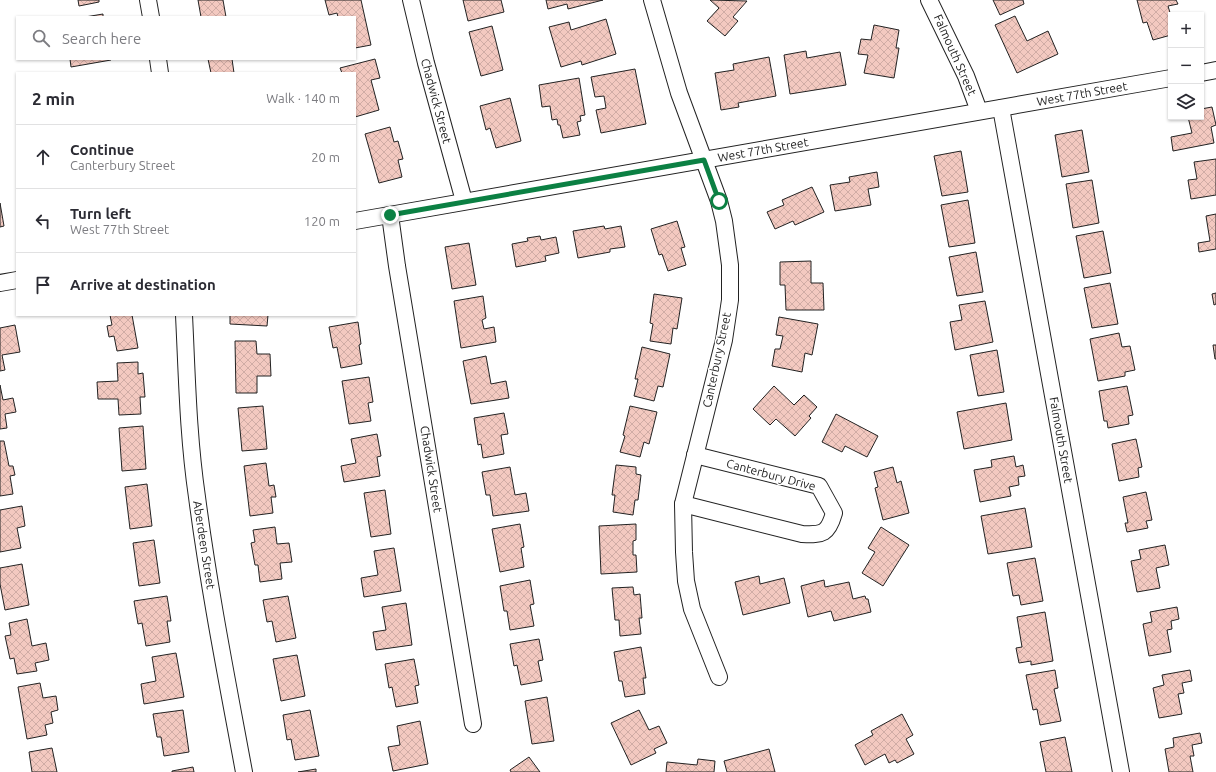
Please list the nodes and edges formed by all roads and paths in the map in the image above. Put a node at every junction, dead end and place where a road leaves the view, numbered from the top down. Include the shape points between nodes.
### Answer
1 (148, 0) edge
2 (411, 0) edge
3 (652, 0) edge
4 (930, 0) edge
5 (151, 16) edge
6 (158, 60) edge
7 (1216, 70) edge
8 (160, 72) edge
9 (1204, 72) edge
10 (1168, 79) edge
11 (1001, 108) junction
12 (979, 111) junction
13 (704, 160) junction
14 (464, 201) junction
15 (390, 215) junction
16 (356, 221) edge
17 (16, 280) edge
18 (0, 283) edge
19 (184, 316) edge
20 (695, 455) junction
21 (683, 504) junction
22 (718, 677) dead end
23 (473, 724) dead end
24 (244, 772) edge
25 (1121, 772) edge

1 - 5 street
2 - 14 street, Chadwick Street
3 - 13 street, Canterbury Street via 679,93
4 - 12 street, Falmouth Street via 966,76
6 - 8 street
7 - 9 street
10 - 11 street, West 77th Street
11 - 12 street, West 77th Street
11 - 25 street, Falmouth Street
12 - 13 street, West 77th Street
13 - 14 street, West 77th Street
13 - 20 street, Canterbury Street via 724,221 730,265 730,300 724,340
14 - 15 street, West 77th Street
15 - 16 street, West 77th Street
15 - 23 street, Chadwick Street
17 - 18 street
19 - 24 street, Aberdeen Street via 189,422 196,496
20 - 21 street, Canterbury Street
20 - 21 street, Canterbury Drive via 819,486 834,513 830,526 817,535 802,534
21 - 22 street, Canterbury Street via 686,580 692,609

